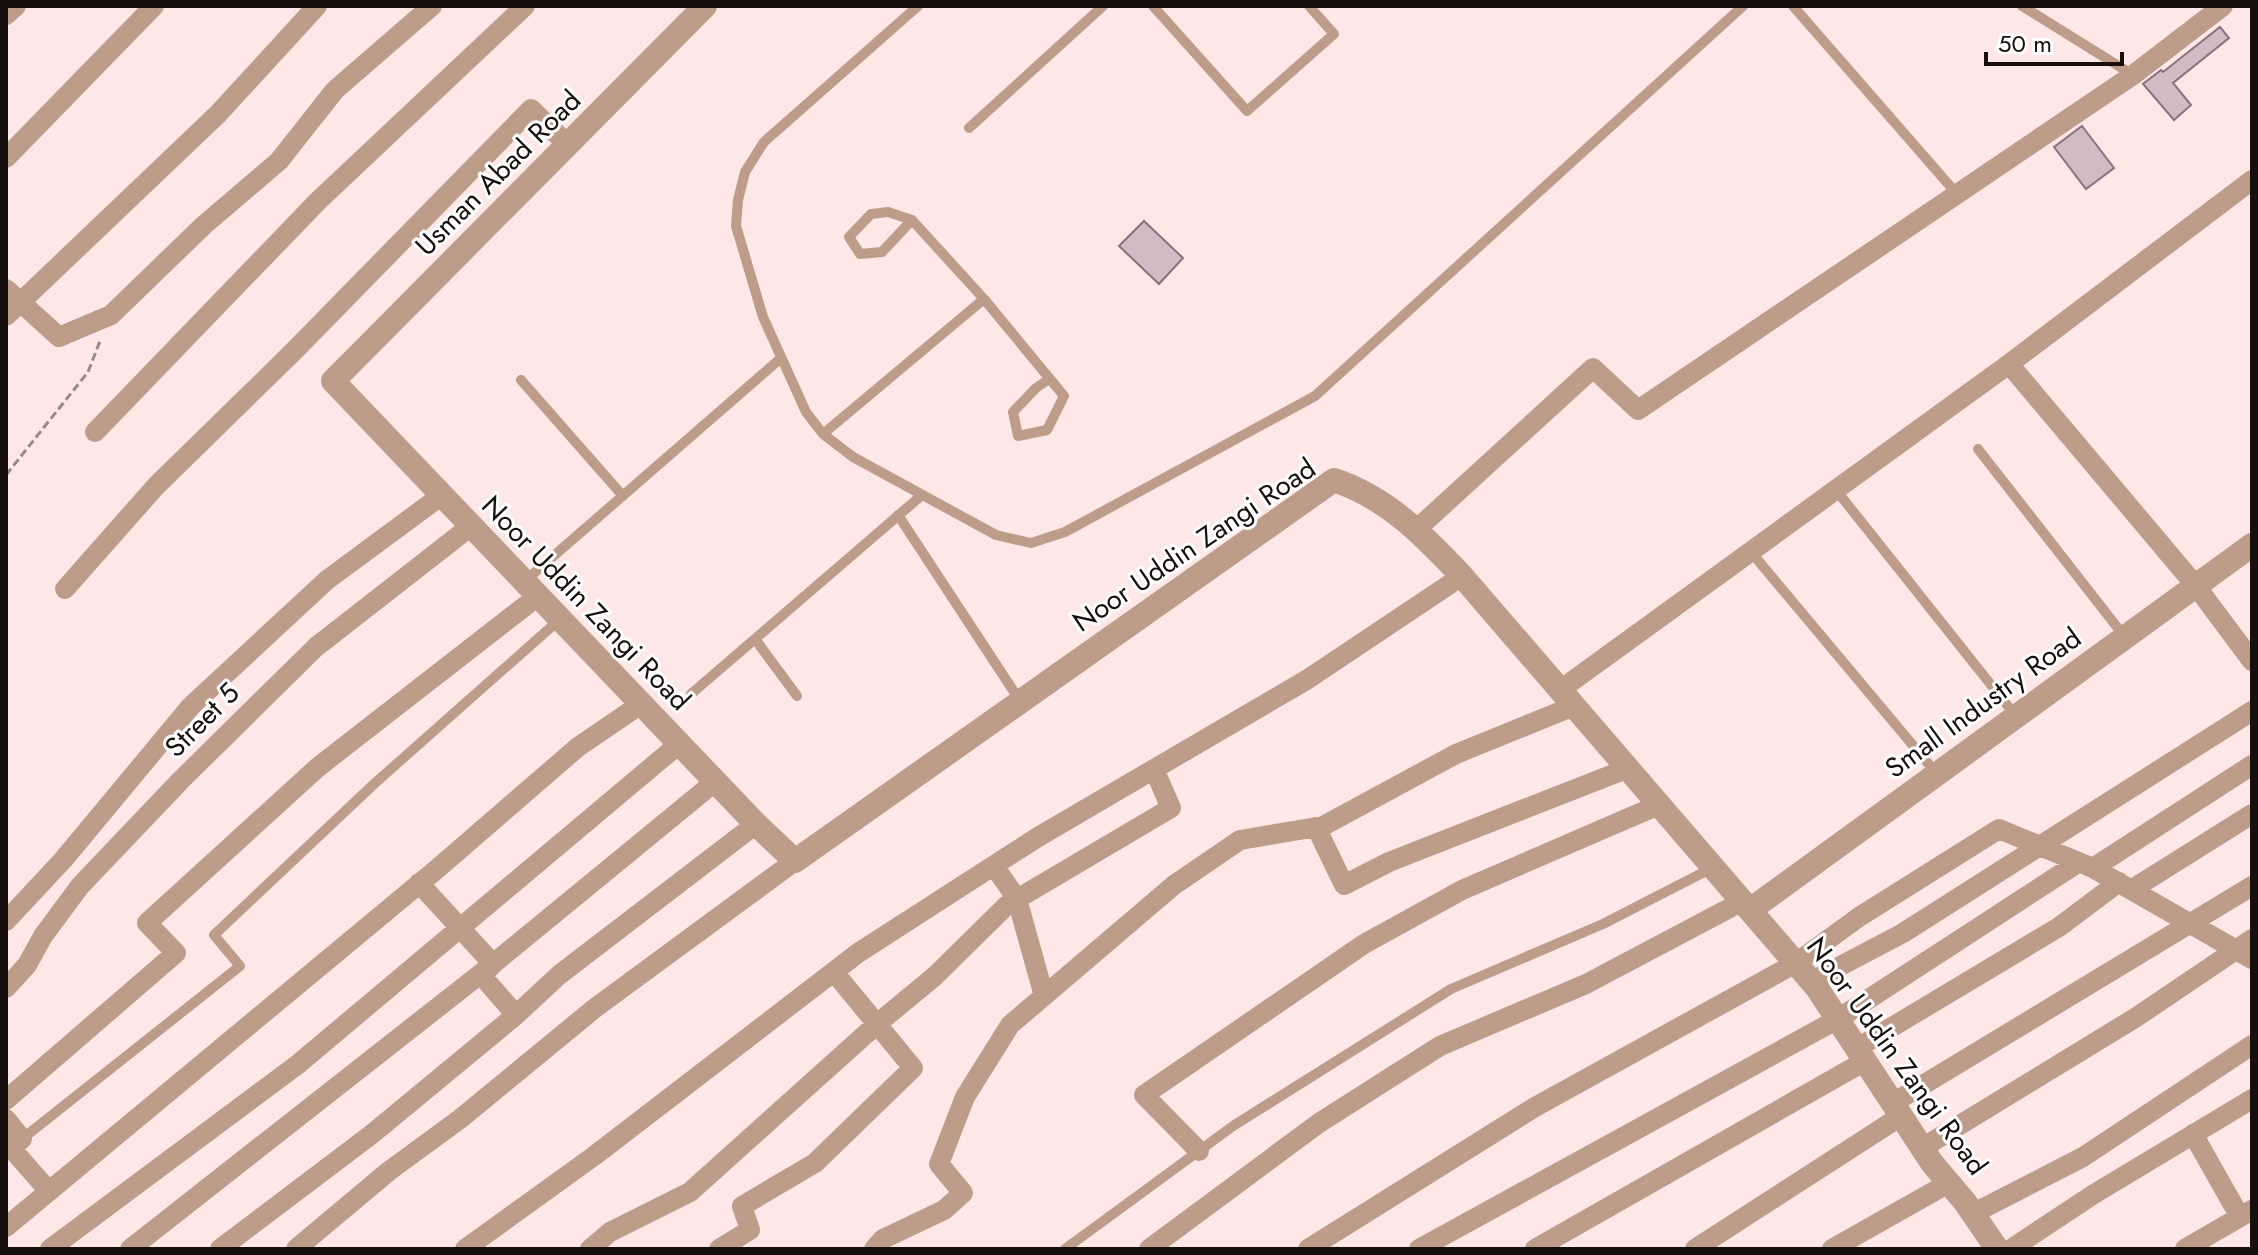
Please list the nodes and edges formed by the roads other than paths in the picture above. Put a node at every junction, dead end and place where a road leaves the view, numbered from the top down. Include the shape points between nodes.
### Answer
1 (16, 6) edge
2 (154, 6) edge
3 (317, 6) edge
4 (432, 6) edge
5 (525, 6) edge
6 (705, 6) edge
7 (918, 6) edge
8 (1103, 6) edge
9 (1153, 6) edge
10 (1309, 6) edge
11 (1743, 6) edge
12 (1793, 6) edge
13 (2022, 6) edge
14 (2223, 6) edge
15 (6, 15) edge
16 (2133, 75) junction
17 (969, 128) dead end
18 (568, 145) junction
19 (6, 158) edge
20 (2252, 180) edge
21 (1957, 194) junction
22 (912, 220) junction
23 (984, 299) junction
24 (10, 302) edge
25 (781, 358) junction
26 (2009, 364) junction
27 (1049, 379) junction
28 (521, 380) dead end
29 (333, 381) joint
30 (95, 432) dead end
31 (823, 434) junction
32 (1978, 449) dead end
33 (1836, 490) junction
34 (442, 495) junction
35 (922, 495) junction
36 (623, 496) junction
37 (898, 515) junction
38 (471, 526) junction
39 (1418, 528) junction
40 (2252, 545) edge
41 (1751, 552) junction
42 (1462, 576) junction
43 (2196, 586) junction
44 (65, 589) dead end
45 (531, 589) junction
46 (560, 619) junction
47 (2125, 637) junction
48 (755, 639) junction
49 (2252, 661) edge
50 (691, 694) dead end
51 (797, 696) dead end
52 (1567, 698) junction
53 (1021, 702) junction
54 (641, 704) junction
55 (2252, 711) edge
56 (2016, 716) junction
57 (679, 744) junction
58 (2252, 765) edge
59 (1629, 768) junction
60 (1154, 769) junction
61 (1937, 774) junction
62 (716, 781) junction
63 (1661, 804) junction
64 (2252, 814) edge
65 (756, 824) junction
66 (1316, 827) junction
67 (2042, 846) junction
68 (795, 861) junction
69 (2086, 865) junction
70 (994, 866) junction
71 (1714, 867) junction
72 (419, 883) junction
73 (2125, 886) junction
74 (2252, 886) edge
75 (1017, 899) junction
76 (1746, 906) junction
77 (6, 921) edge
78 (2191, 923) junction
79 (461, 928) junction
80 (2246, 949) edge
81 (493, 964) junction
82 (834, 972) junction
83 (1804, 972) junction
84 (6, 988) edge
85 (1044, 996) junction
86 (516, 1015) junction
87 (1838, 1019) junction
88 (877, 1024) junction
89 (2252, 1045) edge
90 (1861, 1055) junction
91 (2252, 1099) edge
92 (6, 1100) edge
93 (1897, 1110) junction
94 (6, 1119) edge
95 (2193, 1134) junction
96 (22, 1139) junction
97 (1922, 1148) junction
98 (1199, 1151) junction
99 (1947, 1184) junction
100 (48, 1190) junction
101 (1974, 1213) junction
102 (2246, 1213) edge
103 (6, 1227) edge
104 (50, 1249) edge
105 (130, 1249) edge
106 (220, 1249) edge
107 (296, 1249) edge
108 (465, 1249) edge
109 (590, 1249) edge
110 (719, 1249) edge
111 (874, 1249) edge
112 (1065, 1249) edge
113 (1149, 1249) edge
114 (1308, 1249) edge
115 (1419, 1249) edge
116 (1535, 1249) edge
117 (1695, 1249) edge
118 (1832, 1249) edge
119 (1999, 1249) edge
120 (2185, 1249) edge

1 - 15 street
2 - 19 street
3 - 24 street via 218,114
4 - 24 street via 335,90 279,161 111,315 59,337
5 - 30 street via 318,201
6 - 18 street, Usman Abad Road
7 - 25 lane via 764,142 745,172 736,226
8 - 17 lane
9 - 10 lane via 1247,111 1334,34
11 - 35 lane via 1315,396 1065,532 1031,543 996,535
12 - 21 lane
13 - 16 lane
14 - 16 street
16 - 21 street
18 - 29 street, Usman Abad Road
18 - 44 street via 531,109 156,486
20 - 26 street
21 - 39 street via 1638,410 1593,368
22 - 22 lane via 888,212 871,214 849,237 860,254 882,252
22 - 23 lane
23 - 27 lane
23 - 31 lane
25 - 31 lane via 806,412
25 - 36 lane
26 - 33 street
26 - 43 street
27 - 27 lane via 1064,396 1047,430 1018,436 1013,412
28 - 36 lane
29 - 34 street, Noor Uddin Zangi Road
31 - 35 lane
32 - 47 lane
33 - 41 street
33 - 56 lane
34 - 38 street, Noor Uddin Zangi Road
34 - 77 street via 327,580 191,706
35 - 37 lane
36 - 45 lane
37 - 48 lane
37 - 53 lane
38 - 45 street, Noor Uddin Zangi Road
38 - 84 street, Street 5 via 316,647 192,769 80,886
39 - 42 street, Noor Uddin Zangi Road
39 - 53 street, Noor Uddin Zangi Road via 1361,489 1334,480
40 - 43 street, Small Industry Road
41 - 52 street
41 - 61 lane
42 - 52 street, Noor Uddin Zangi Road
42 - 60 street via 1308,679
43 - 47 street, Small Industry Road
43 - 49 street
45 - 46 street, Noor Uddin Zangi Road
45 - 92 street via 317,768 147,923 176,953
46 - 54 street, Noor Uddin Zangi Road
46 - 96 lane via 214,935 240,966
47 - 56 street, Small Industry Road
48 - 50 lane
48 - 51 lane
52 - 59 street, Noor Uddin Zangi Road
52 - 66 street
53 - 68 street, Noor Uddin Zangi Road
54 - 57 street, Noor Uddin Zangi Road
54 - 72 street via 578,747
55 - 67 street
56 - 61 street, Small Industry Road
57 - 62 street, Noor Uddin Zangi Road
57 - 79 street
58 - 69 street
59 - 63 street, Noor Uddin Zangi Road
59 - 66 street via 1389,862 1344,885
60 - 70 street
60 - 75 street via 1171,808
61 - 76 street, Small Industry Road
62 - 65 street, Noor Uddin Zangi Road
62 - 81 street
63 - 71 street, Noor Uddin Zangi Road
63 - 98 street via 1462,890 1364,944 1144,1095
64 - 73 street
65 - 68 street, Noor Uddin Zangi Road
65 - 86 street via 559,975
66 - 85 street via 1240,840 1174,885
67 - 69 street
67 - 83 street via 1903,933
67 - 83 street via 1999,829 1859,917
68 - 107 street via 595,1008
69 - 73 street
69 - 87 street
70 - 75 street
70 - 82 street
71 - 76 street, Noor Uddin Zangi Road
71 - 98 lane via 1603,924 1451,989
72 - 79 street
72 - 100 street
73 - 78 street
73 - 90 street
74 - 78 street
75 - 85 street
75 - 88 street
76 - 83 street, Noor Uddin Zangi Road
76 - 113 street via 1586,984 1440,1046 1319,1123
78 - 80 street
78 - 93 street
79 - 81 street
79 - 104 street via 297,1065
80 - 97 street
81 - 86 street via 482,976
81 - 105 street
82 - 88 street
82 - 108 street
83 - 87 street, Noor Uddin Zangi Road
83 - 114 street via 1535,1107
85 - 111 street via 1010,1025 965,1097 939,1164 963,1193 944,1210 883,1239
86 - 106 street via 372,1134
87 - 90 street, Noor Uddin Zangi Road
87 - 115 street
88 - 109 street via 690,1192 610,1232
88 - 110 street via 913,1068 815,1163 742,1206 750,1230
89 - 101 street via 2083,1157
90 - 93 street, Noor Uddin Zangi Road
90 - 116 street
91 - 95 street
93 - 97 street, Noor Uddin Zangi Road
93 - 117 street
94 - 96 street
95 - 102 street
95 - 119 street
96 - 100 street via 11,1148
97 - 99 street, Noor Uddin Zangi Road
98 - 112 lane
99 - 101 street, Noor Uddin Zangi Road
99 - 118 street
100 - 103 street
101 - 119 street, Noor Uddin Zangi Road
102 - 120 street

